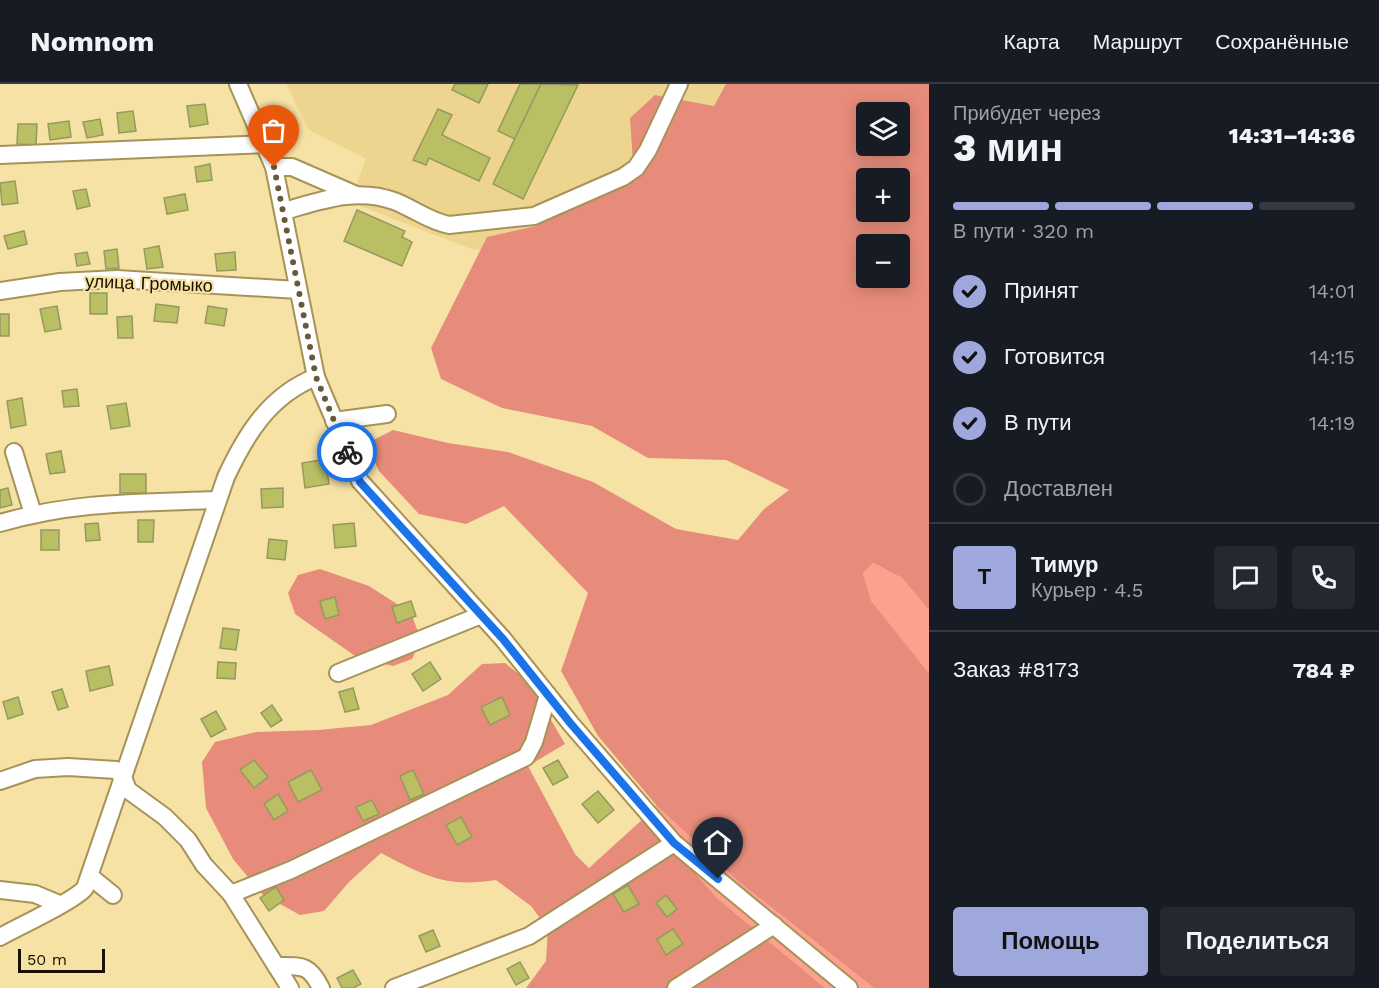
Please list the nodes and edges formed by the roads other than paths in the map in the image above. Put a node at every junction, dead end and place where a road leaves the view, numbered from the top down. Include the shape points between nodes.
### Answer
1 (238, 84) edge
2 (679, 84) edge
3 (266, 144) junction
4 (0, 155) edge
5 (274, 167) junction
6 (354, 194) junction
7 (284, 211) junction
8 (298, 290) junction
9 (0, 291) edge
10 (316, 377) junction
11 (387, 414) dead end
12 (334, 421) junction
13 (14, 452) dead end
14 (217, 500) junction
15 (33, 514) junction
16 (0, 523) edge
17 (482, 615) junction
18 (338, 673) dead end
19 (548, 695) junction
20 (123, 777) junction
21 (0, 781) edge
22 (674, 843) junction
23 (90, 877) junction
24 (0, 890) edge
25 (231, 894) junction
26 (113, 896) dead end
27 (59, 904) junction
28 (774, 925) junction
29 (0, 937) edge
30 (276, 966) junction
31 (290, 988) edge
32 (321, 988) edge
33 (394, 988) edge
34 (676, 988) edge
35 (849, 988) edge

1 - 3 street
2 - 6 street via 636,168 534,216 449,225 436,223 393,201
3 - 4 street
3 - 5 street
5 - 6 street via 292,167
5 - 7 street
6 - 7 street
7 - 8 street
8 - 9 street, улица Громыко via 117,279
8 - 10 street
10 - 12 street
10 - 14 street via 287,392 248,433
11 - 12 street
12 - 17 street via 360,482
13 - 15 street
14 - 15 street via 116,502
14 - 20 street
15 - 16 street
17 - 18 street
17 - 19 street
19 - 22 street
19 - 25 street via 526,757 291,870
20 - 21 street via 106,768 68,767 35,769
20 - 23 street
20 - 25 street via 128,790 188,840 204,865
22 - 28 street
22 - 33 street via 529,936
23 - 26 street
23 - 27 street via 81,894
24 - 27 street via 35,894
25 - 30 street
27 - 29 street
28 - 34 street
28 - 35 street
30 - 31 street
30 - 32 street via 301,966 312,971

